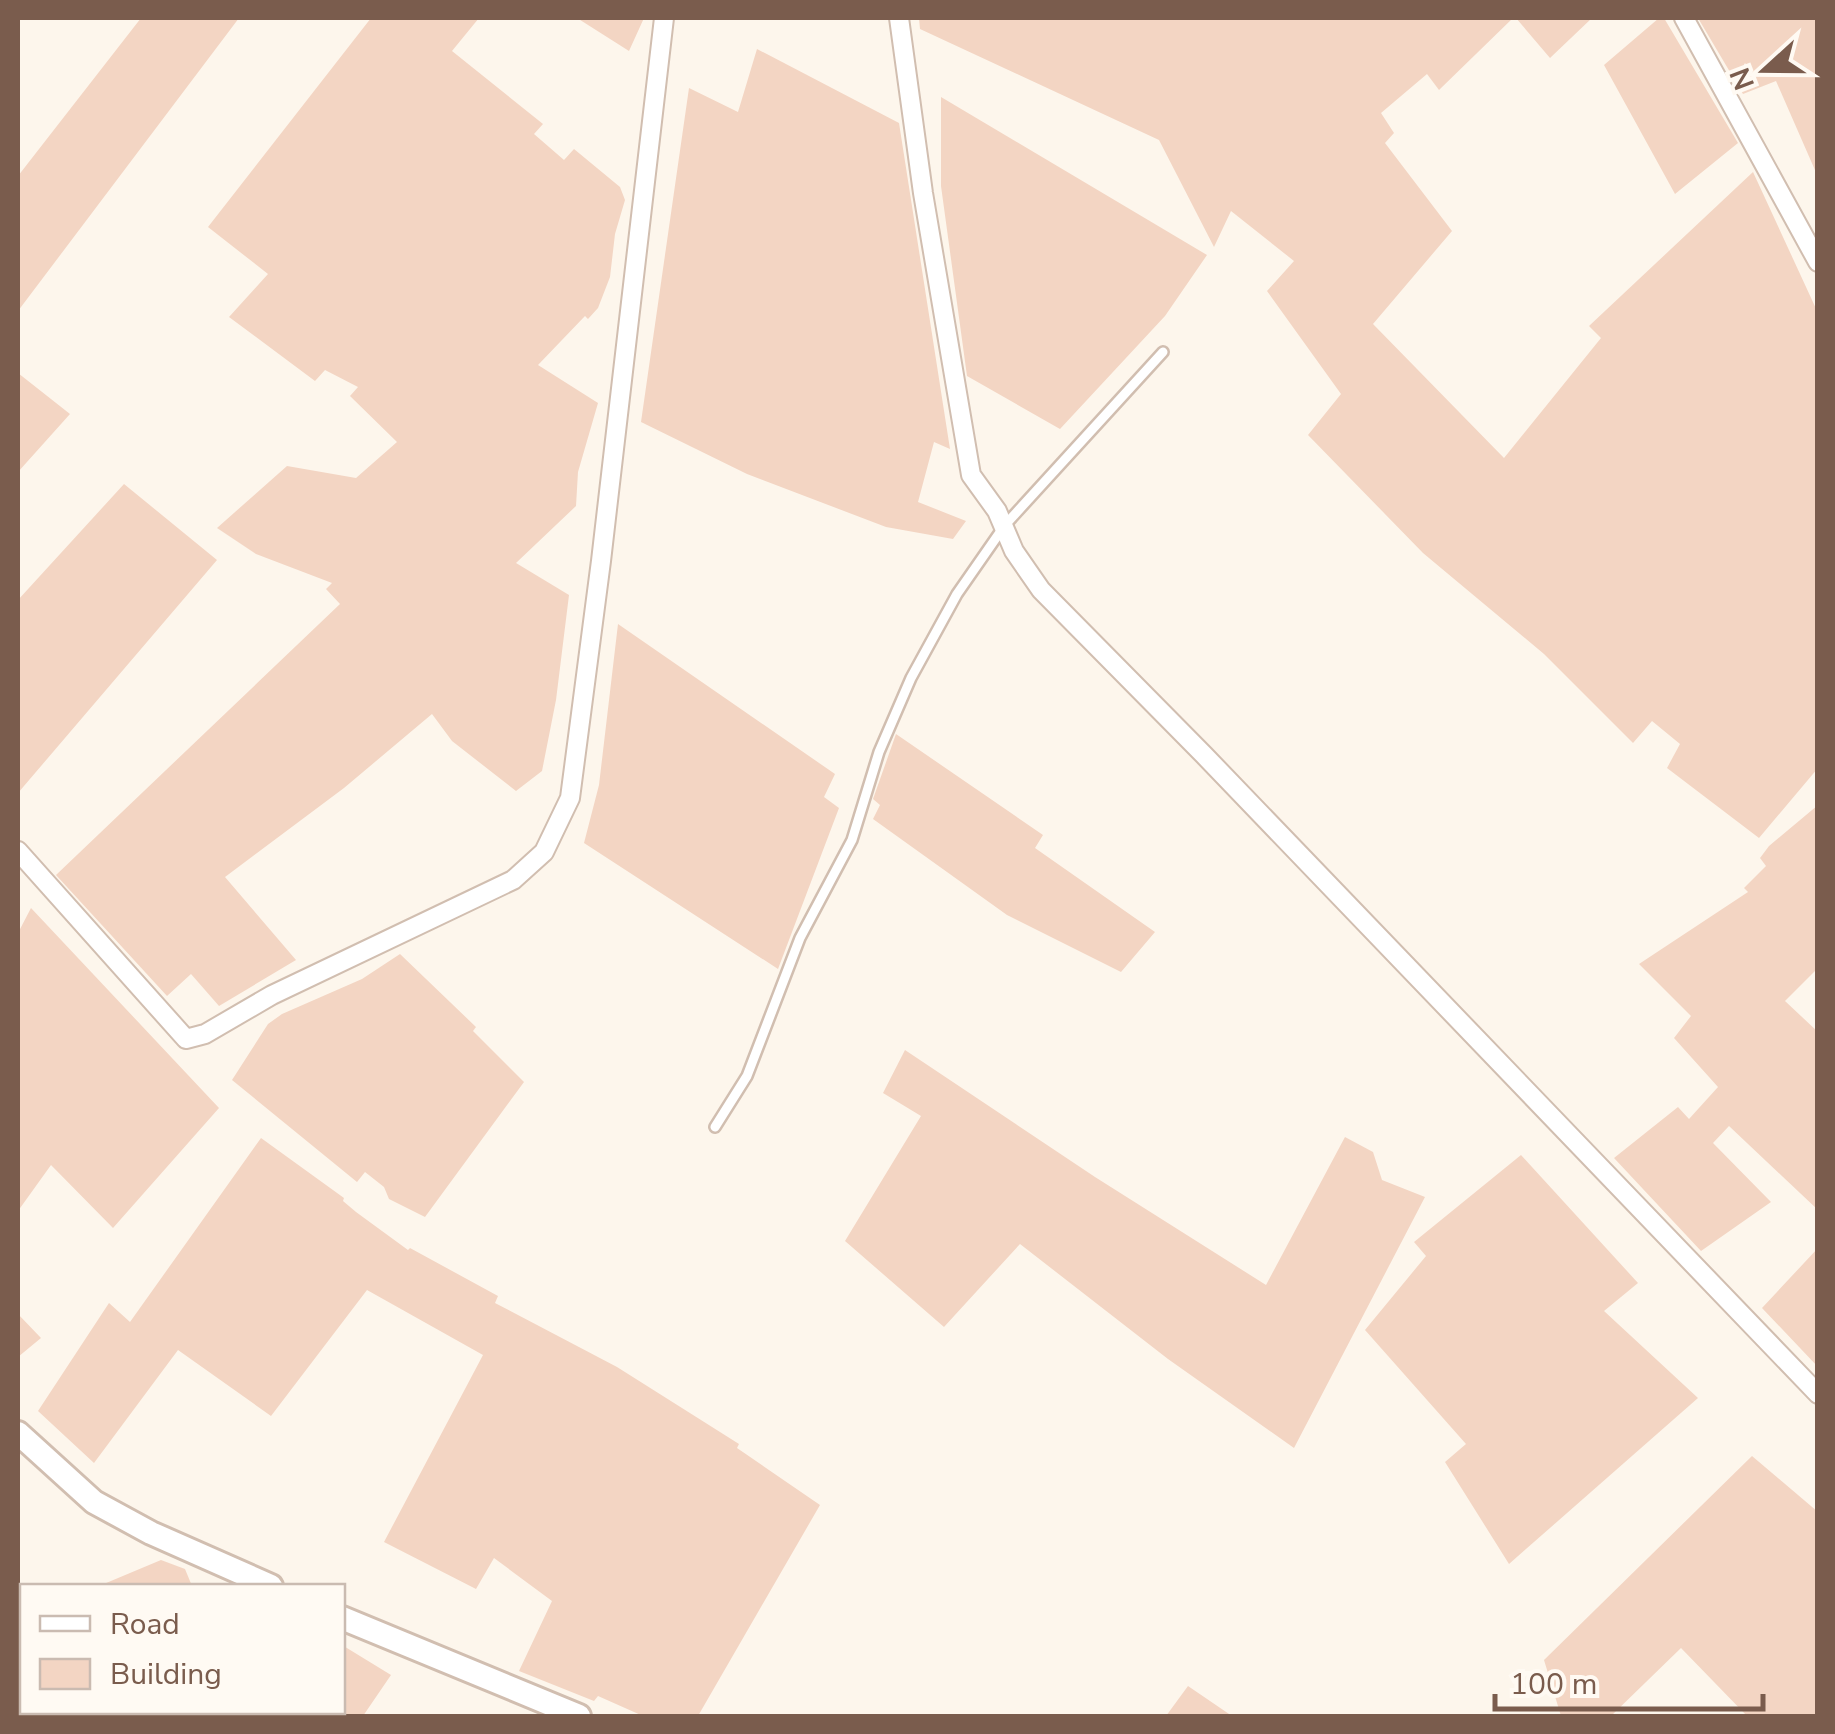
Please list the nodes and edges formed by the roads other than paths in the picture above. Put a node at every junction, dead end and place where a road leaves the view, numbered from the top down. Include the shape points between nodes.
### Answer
1 (664, 18) edge
2 (899, 18) edge
3 (1684, 18) edge
4 (1818, 262) edge
5 (1162, 352) dead end
6 (1005, 525) junction
7 (18, 851) edge
8 (715, 1127) dead end
9 (1818, 1394) edge
10 (18, 1432) edge
11 (268, 1584) edge
12 (345, 1619) edge
13 (579, 1716) edge

1 - 7 street via 570,798 544,852 513,880 186,1039
2 - 6 street via 970,475
3 - 4 street
5 - 6 lane
6 - 8 lane via 911,678 852,840 800,938 746,1076
6 - 9 street via 1041,590
10 - 11 street via 94,1502
12 - 13 street

